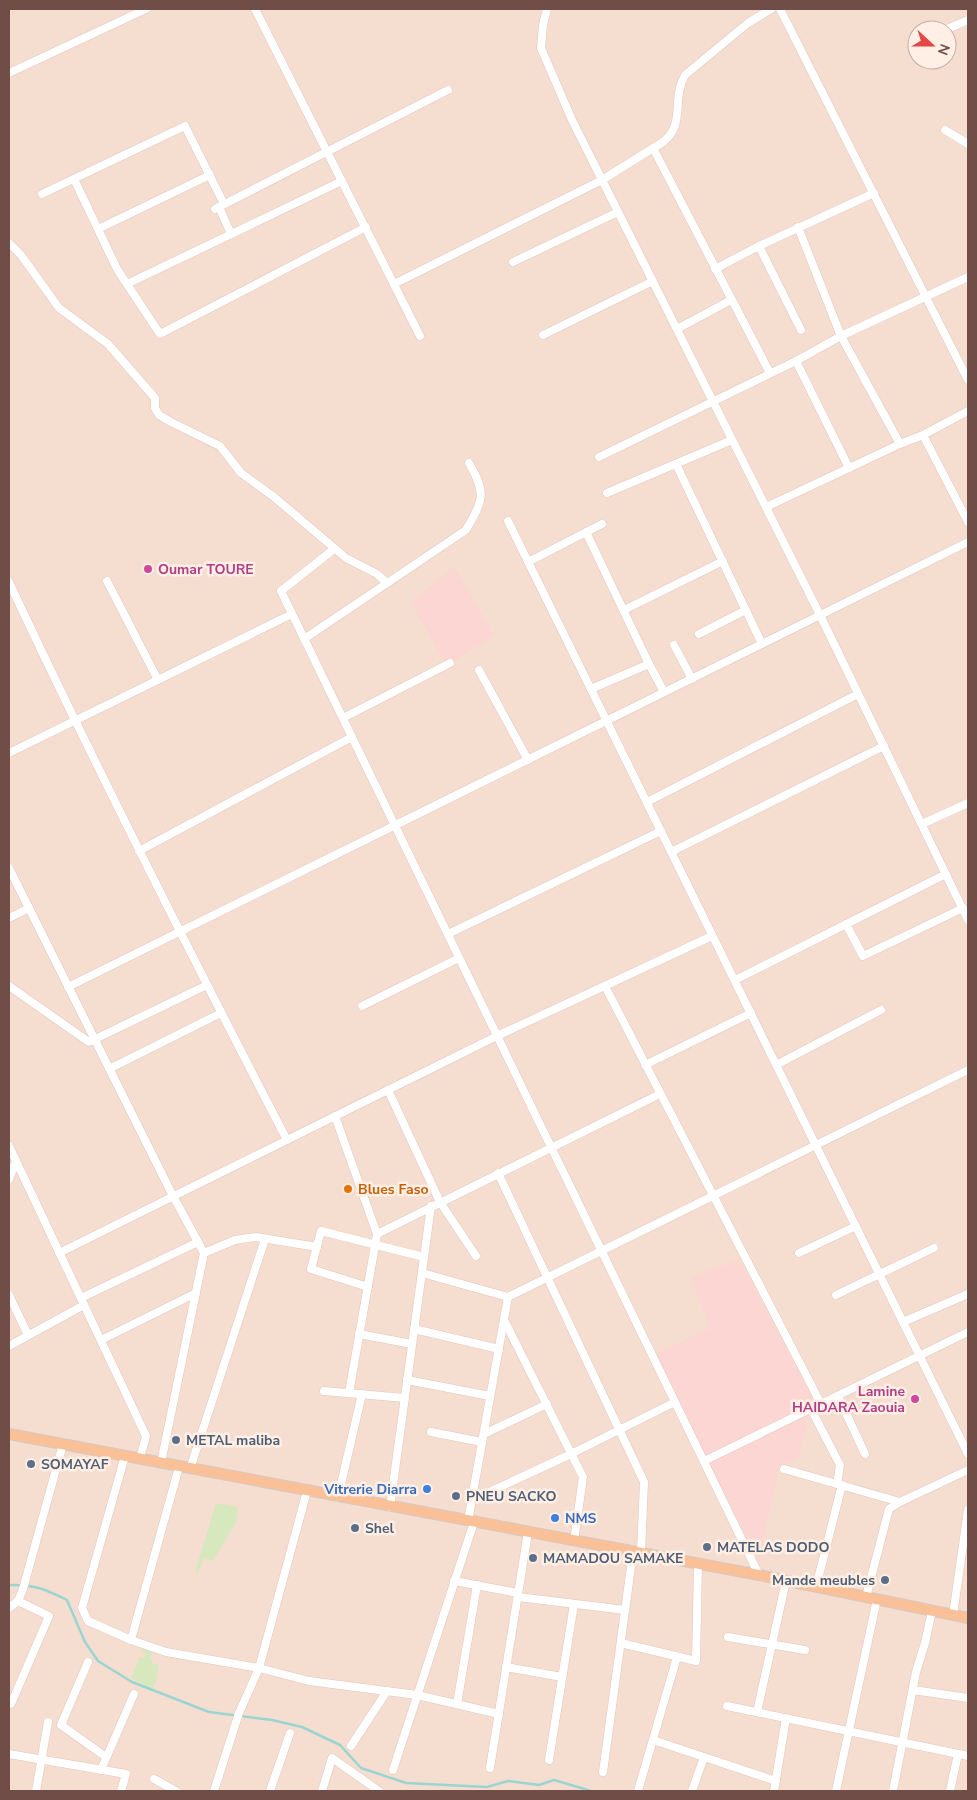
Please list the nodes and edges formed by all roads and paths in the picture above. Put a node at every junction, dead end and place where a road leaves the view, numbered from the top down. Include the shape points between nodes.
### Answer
1 (146, 9) edge
2 (255, 9) edge
3 (547, 9) edge
4 (771, 9) edge
5 (780, 9) edge
6 (760, 12) edge
7 (9, 73) edge
8 (448, 90) dead end
9 (945, 130) dead end
10 (968, 144) edge
11 (654, 148) junction
12 (328, 152) junction
13 (210, 175) junction
14 (74, 179) junction
15 (342, 180) junction
16 (602, 180) junction
17 (874, 192) junction
18 (42, 194) dead end
19 (219, 207) junction
20 (618, 212) junction
21 (366, 227) junction
22 (798, 227) junction
23 (98, 229) junction
24 (231, 234) junction
25 (9, 243) edge
26 (759, 246) junction
27 (513, 262) dead end
28 (715, 269) junction
29 (968, 277) edge
30 (653, 281) junction
31 (127, 284) junction
32 (394, 284) junction
33 (926, 298) junction
34 (731, 300) junction
35 (677, 329) junction
36 (801, 330) dead end
37 (543, 335) dead end
38 (420, 336) dead end
39 (841, 336) junction
40 (796, 361) junction
41 (770, 373) junction
42 (968, 380) edge
43 (713, 401) junction
44 (968, 412) edge
45 (923, 435) junction
46 (732, 440) junction
47 (900, 444) junction
48 (599, 457) dead end
49 (469, 463) dead end
50 (676, 464) junction
51 (849, 468) junction
52 (606, 493) dead end
53 (766, 507) junction
54 (508, 521) dead end
55 (968, 522) edge
56 (602, 524) dead end
57 (586, 532) junction
58 (968, 542) edge
59 (334, 548) junction
60 (723, 561) junction
61 (528, 562) junction
62 (107, 581) dead end
63 (9, 582) edge
64 (387, 583) junction
65 (624, 610) junction
66 (746, 610) junction
67 (292, 614) junction
68 (820, 615) junction
69 (699, 634) dead end
70 (304, 639) junction
71 (762, 644) junction
72 (674, 645) dead end
73 (450, 663) dead end
74 (649, 664) junction
75 (479, 670) dead end
76 (692, 679) junction
77 (158, 680) junction
78 (591, 689) junction
79 (664, 692) junction
80 (858, 694) junction
81 (343, 718) junction
82 (74, 721) junction
83 (606, 721) junction
84 (352, 737) junction
85 (884, 746) junction
86 (9, 753) edge
87 (528, 760) junction
88 (647, 802) junction
89 (968, 802) edge
90 (922, 824) junction
91 (395, 825) junction
92 (661, 831) junction
93 (139, 850) junction
94 (671, 852) junction
95 (9, 868) edge
96 (946, 874) junction
97 (29, 908) junction
98 (963, 908) junction
99 (9, 918) edge
100 (968, 920) edge
101 (846, 924) junction
102 (179, 932) junction
103 (448, 934) junction
104 (712, 936) junction
105 (459, 958) junction
106 (734, 980) junction
107 (207, 985) junction
108 (9, 986) edge
109 (605, 986) junction
110 (68, 987) junction
111 (362, 1006) dead end
112 (882, 1010) dead end
113 (221, 1013) junction
114 (751, 1013) junction
115 (497, 1036) junction
116 (94, 1040) junction
117 (645, 1065) junction
118 (776, 1065) junction
119 (108, 1069) junction
120 (968, 1070) edge
121 (388, 1090) junction
122 (660, 1094) junction
123 (335, 1116) junction
124 (287, 1140) junction
125 (816, 1145) junction
126 (9, 1146) edge
127 (551, 1147) junction
128 (16, 1161) junction
129 (498, 1174) junction
130 (9, 1179) edge
131 (173, 1196) junction
132 (713, 1196) junction
133 (440, 1202) junction
134 (431, 1206) junction
135 (856, 1226) junction
136 (377, 1234) junction
137 (265, 1239) junction
138 (198, 1242) junction
139 (375, 1245) junction
140 (316, 1247) junction
141 (934, 1248) dead end
142 (602, 1251) junction
143 (59, 1253) junction
144 (204, 1253) junction
145 (799, 1253) dead end
146 (476, 1256) dead end
147 (424, 1258) junction
148 (422, 1273) junction
149 (879, 1274) junction
150 (547, 1278) junction
151 (368, 1286) junction
152 (196, 1293) junction
153 (836, 1294) dead end
154 (968, 1294) edge
155 (9, 1295) edge
156 (508, 1297) junction
157 (82, 1301) junction
158 (504, 1320) junction
159 (903, 1322) junction
160 (414, 1329) junction
161 (968, 1332) edge
162 (359, 1334) junction
163 (28, 1335) junction
164 (101, 1340) junction
165 (412, 1344) junction
166 (9, 1346) edge
167 (499, 1349) junction
168 (920, 1356) junction
169 (407, 1380) junction
170 (324, 1390) dead end
171 (349, 1393) junction
172 (362, 1394) junction
173 (490, 1396) junction
174 (838, 1396) junction
175 (405, 1398) junction
176 (675, 1402) junction
177 (547, 1404) junction
178 (821, 1404) junction
179 (811, 1409) junction
180 (619, 1429) junction
181 (431, 1432) dead end
182 (9, 1434) edge
183 (483, 1438) junction
184 (63, 1444) junction
185 (571, 1454) junction
186 (865, 1454) dead end
187 (968, 1454) edge
188 (126, 1456) junction
189 (140, 1458) junction
190 (704, 1461) junction
191 (161, 1463) junction
192 (179, 1466) junction
193 (190, 1469) junction
194 (784, 1469) dead end
195 (968, 1470) edge
196 (839, 1485) junction
197 (307, 1490) junction
198 (338, 1497) junction
199 (472, 1500) junction
200 (900, 1502) junction
201 (390, 1507) junction
202 (968, 1510) edge
203 (471, 1521) junction
204 (528, 1532) junction
205 (574, 1541) junction
206 (637, 1553) junction
207 (698, 1564) junction
208 (759, 1575) junction
209 (454, 1580) junction
210 (786, 1580) junction
211 (477, 1585) junction
212 (816, 1587) junction
213 (518, 1595) junction
214 (866, 1597) junction
215 (878, 1599) junction
216 (18, 1601) junction
217 (574, 1604) junction
218 (9, 1608) edge
219 (625, 1610) junction
220 (932, 1611) junction
221 (953, 1615) junction
222 (968, 1618) edge
223 (728, 1637) dead end
224 (131, 1640) junction
225 (621, 1643) junction
226 (772, 1645) junction
227 (805, 1650) dead end
228 (677, 1657) junction
229 (88, 1662) dead end
230 (259, 1668) junction
231 (506, 1668) junction
232 (562, 1677) junction
233 (914, 1690) junction
234 (387, 1691) junction
235 (134, 1694) dead end
236 (417, 1695) junction
237 (968, 1698) edge
238 (9, 1704) edge
239 (457, 1704) junction
240 (727, 1706) dead end
241 (757, 1712) junction
242 (499, 1714) junction
243 (786, 1718) junction
244 (48, 1722) dead end
245 (849, 1732) junction
246 (290, 1733) dead end
247 (653, 1740) junction
248 (902, 1743) junction
249 (351, 1746) dead end
250 (9, 1754) edge
251 (958, 1754) junction
252 (968, 1756) edge
253 (106, 1757) junction
254 (704, 1757) junction
255 (42, 1759) junction
256 (549, 1760) dead end
257 (490, 1768) dead end
258 (101, 1770) junction
259 (393, 1770) dead end
260 (603, 1772) dead end
261 (154, 1779) dead end
262 (776, 1781) junction
263 (36, 1791) edge
264 (121, 1791) edge
265 (176, 1791) edge
266 (214, 1791) edge
267 (270, 1791) edge
268 (322, 1791) edge
269 (379, 1791) edge
270 (638, 1791) edge
271 (692, 1791) edge
272 (774, 1791) edge
273 (836, 1791) edge
274 (893, 1791) edge
275 (950, 1791) edge

1 - 7 street
2 - 12 street
3 - 16 street via 541,48
4 - 6 street
5 - 17 street
6 - 11 street via 685,76 679,86 676,127
8 - 12 street
9 - 10 street
11 - 16 street
11 - 28 street
12 - 15 street
12 - 19 street
13 - 14 street via 185,126
13 - 19 street
13 - 23 street
14 - 18 street
14 - 23 street
15 - 21 street
15 - 24 street
16 - 20 street
16 - 32 street
17 - 22 street
17 - 33 street
19 - 24 street
20 - 27 street
20 - 30 street
21 - 31 street via 160,334
21 - 32 street
22 - 26 street
22 - 39 street
23 - 31 street
24 - 31 street
25 - 59 street via 59,308 108,344 155,398 159,414 220,446 241,473
26 - 28 street
26 - 36 street
28 - 34 street
29 - 33 street
30 - 35 street
30 - 37 street
32 - 38 street
33 - 39 street
33 - 42 street
34 - 35 street
34 - 41 street
35 - 43 street
39 - 40 street
39 - 47 street
40 - 41 street
40 - 51 street
41 - 43 street
43 - 46 street
43 - 48 street
44 - 45 street
45 - 47 street
45 - 55 street
46 - 50 street
46 - 53 street
47 - 51 street
49 - 64 street via 482,495 478,510 466,530
50 - 52 street
50 - 60 street
51 - 53 street
53 - 68 street
54 - 61 street
56 - 57 street
57 - 61 street
57 - 65 street
58 - 68 street
59 - 64 street
59 - 67 street via 281,591
60 - 65 street
60 - 66 street
61 - 78 street
62 - 77 street
63 - 82 street
64 - 70 street
65 - 74 street
66 - 69 street
66 - 71 street
67 - 70 street
67 - 77 street
68 - 71 street
68 - 80 street
70 - 81 street
71 - 76 street
72 - 76 street
73 - 81 street
74 - 78 street
74 - 79 street
75 - 87 street
76 - 79 street
77 - 82 street
78 - 83 street
79 - 83 street
80 - 85 street
80 - 88 street
81 - 84 street
82 - 86 street
82 - 93 street
83 - 87 street
83 - 88 street
84 - 91 street
84 - 93 street
85 - 90 street
85 - 94 street
87 - 91 street
88 - 92 street
89 - 90 street
90 - 96 street
91 - 102 street
91 - 103 street
92 - 94 street
92 - 103 street
93 - 102 street
94 - 104 street
95 - 97 street
96 - 98 street
96 - 101 street
97 - 99 street
97 - 110 street
98 - 100 street
98 - 101 street via 863,956
101 - 106 street
102 - 107 street
102 - 110 street
103 - 105 street
104 - 106 street
104 - 109 street
105 - 111 street
105 - 115 street
106 - 114 street
107 - 113 street
107 - 116 street
108 - 116 street via 89,1042
109 - 115 street
109 - 117 street
110 - 116 street
112 - 118 street
113 - 119 street
113 - 124 street
114 - 117 street
114 - 118 street
115 - 121 street
115 - 127 street
116 - 119 street
117 - 122 street
118 - 125 street
119 - 131 street
120 - 125 street
121 - 123 street
121 - 133 street
122 - 127 street
122 - 132 street
123 - 124 street
123 - 136 street
124 - 131 street
125 - 132 street
125 - 135 street
126 - 128 street
127 - 129 street
127 - 142 street
128 - 130 street
128 - 143 street
129 - 133 street
129 - 150 street
131 - 138 street
131 - 143 street
132 - 142 street
132 - 178 street
133 - 134 street
133 - 146 street
134 - 136 street
134 - 147 street
135 - 145 street
135 - 149 street
136 - 139 street
137 - 140 street
137 - 144 street via 235,1240
137 - 193 street
138 - 144 street
138 - 157 street
139 - 140 street via 321,1231
139 - 147 street
139 - 151 street
140 - 151 street via 311,1269
141 - 149 street
142 - 150 street
142 - 176 street
143 - 157 street
144 - 152 street
147 - 148 street
148 - 156 street
148 - 160 street
149 - 153 street
149 - 159 street
150 - 156 street
150 - 180 street
151 - 162 street
152 - 164 street
152 - 191 street
154 - 159 street
155 - 163 street
156 - 158 street
157 - 163 street
157 - 164 street
158 - 167 street
158 - 177 street
159 - 168 street
160 - 165 street
160 - 167 street
161 - 168 street
162 - 165 street
162 - 171 street
163 - 166 street
164 - 189 street via 146,1436
165 - 169 street
167 - 173 street
168 - 174 street
168 - 187 street
169 - 173 street
169 - 175 street
170 - 171 street
171 - 172 street
172 - 175 street
172 - 198 street
173 - 183 street
174 - 178 street
174 - 186 street
175 - 201 street
176 - 180 street
176 - 190 street
177 - 183 street
177 - 185 street
178 - 179 street
179 - 190 street
179 - 196 street via 840,1465
180 - 185 street
180 - 206 street via 644,1482
181 - 183 street
182 - 184 main road
183 - 199 street
184 - 188 main road
184 - 216 street
185 - 199 street
185 - 205 street via 583,1477
188 - 189 main road
188 - 224 street via 82,1608 88,1621
189 - 191 main road
190 - 208 street
191 - 192 main road
192 - 193 main road
192 - 224 street
193 - 197 main road
194 - 196 street
195 - 200 street
196 - 200 street
196 - 212 street
197 - 198 main road
197 - 230 street
198 - 201 main road
199 - 203 street
200 - 214 street via 889,1510
201 - 203 main road
202 - 221 street
203 - 204 main road
203 - 209 street
204 - 205 main road
204 - 213 street
205 - 206 main road
206 - 207 main road
206 - 219 street
207 - 208 main road
207 - 228 street via 696,1661
208 - 210 main road
209 - 211 street
209 - 236 street
210 - 212 main road
210 - 226 street
211 - 213 street
211 - 239 street
212 - 214 main road
213 - 217 street
213 - 231 street
214 - 215 main road
215 - 220 main road
215 - 245 street
216 - 218 street
216 - 238 street via 49,1616
217 - 219 street
217 - 232 street
219 - 225 street
220 - 221 main road
220 - 233 street
221 - 222 main road
223 - 226 street
224 - 230 street via 166,1652
225 - 228 street
225 - 260 street
226 - 227 street
226 - 241 street
228 - 247 street
229 - 253 street via 61,1725
230 - 234 street via 309,1681
230 - 266 street via 239,1715
231 - 232 street
231 - 242 street
232 - 256 street
233 - 237 street
233 - 248 street
234 - 236 street
234 - 249 street
235 - 253 street
236 - 239 street
236 - 259 street
239 - 242 street
240 - 241 street
241 - 243 street
242 - 257 street
243 - 245 street
243 - 262 street
244 - 255 street
245 - 248 street
245 - 273 street
246 - 267 street
247 - 254 street
247 - 270 street
248 - 251 street
248 - 274 street
250 - 255 street
251 - 252 street
251 - 275 street
253 - 258 street
254 - 262 street
254 - 271 street
255 - 258 street
255 - 263 street
258 - 264 street via 126,1774
261 - 265 street
262 - 272 street
268 - 269 street via 332,1758

